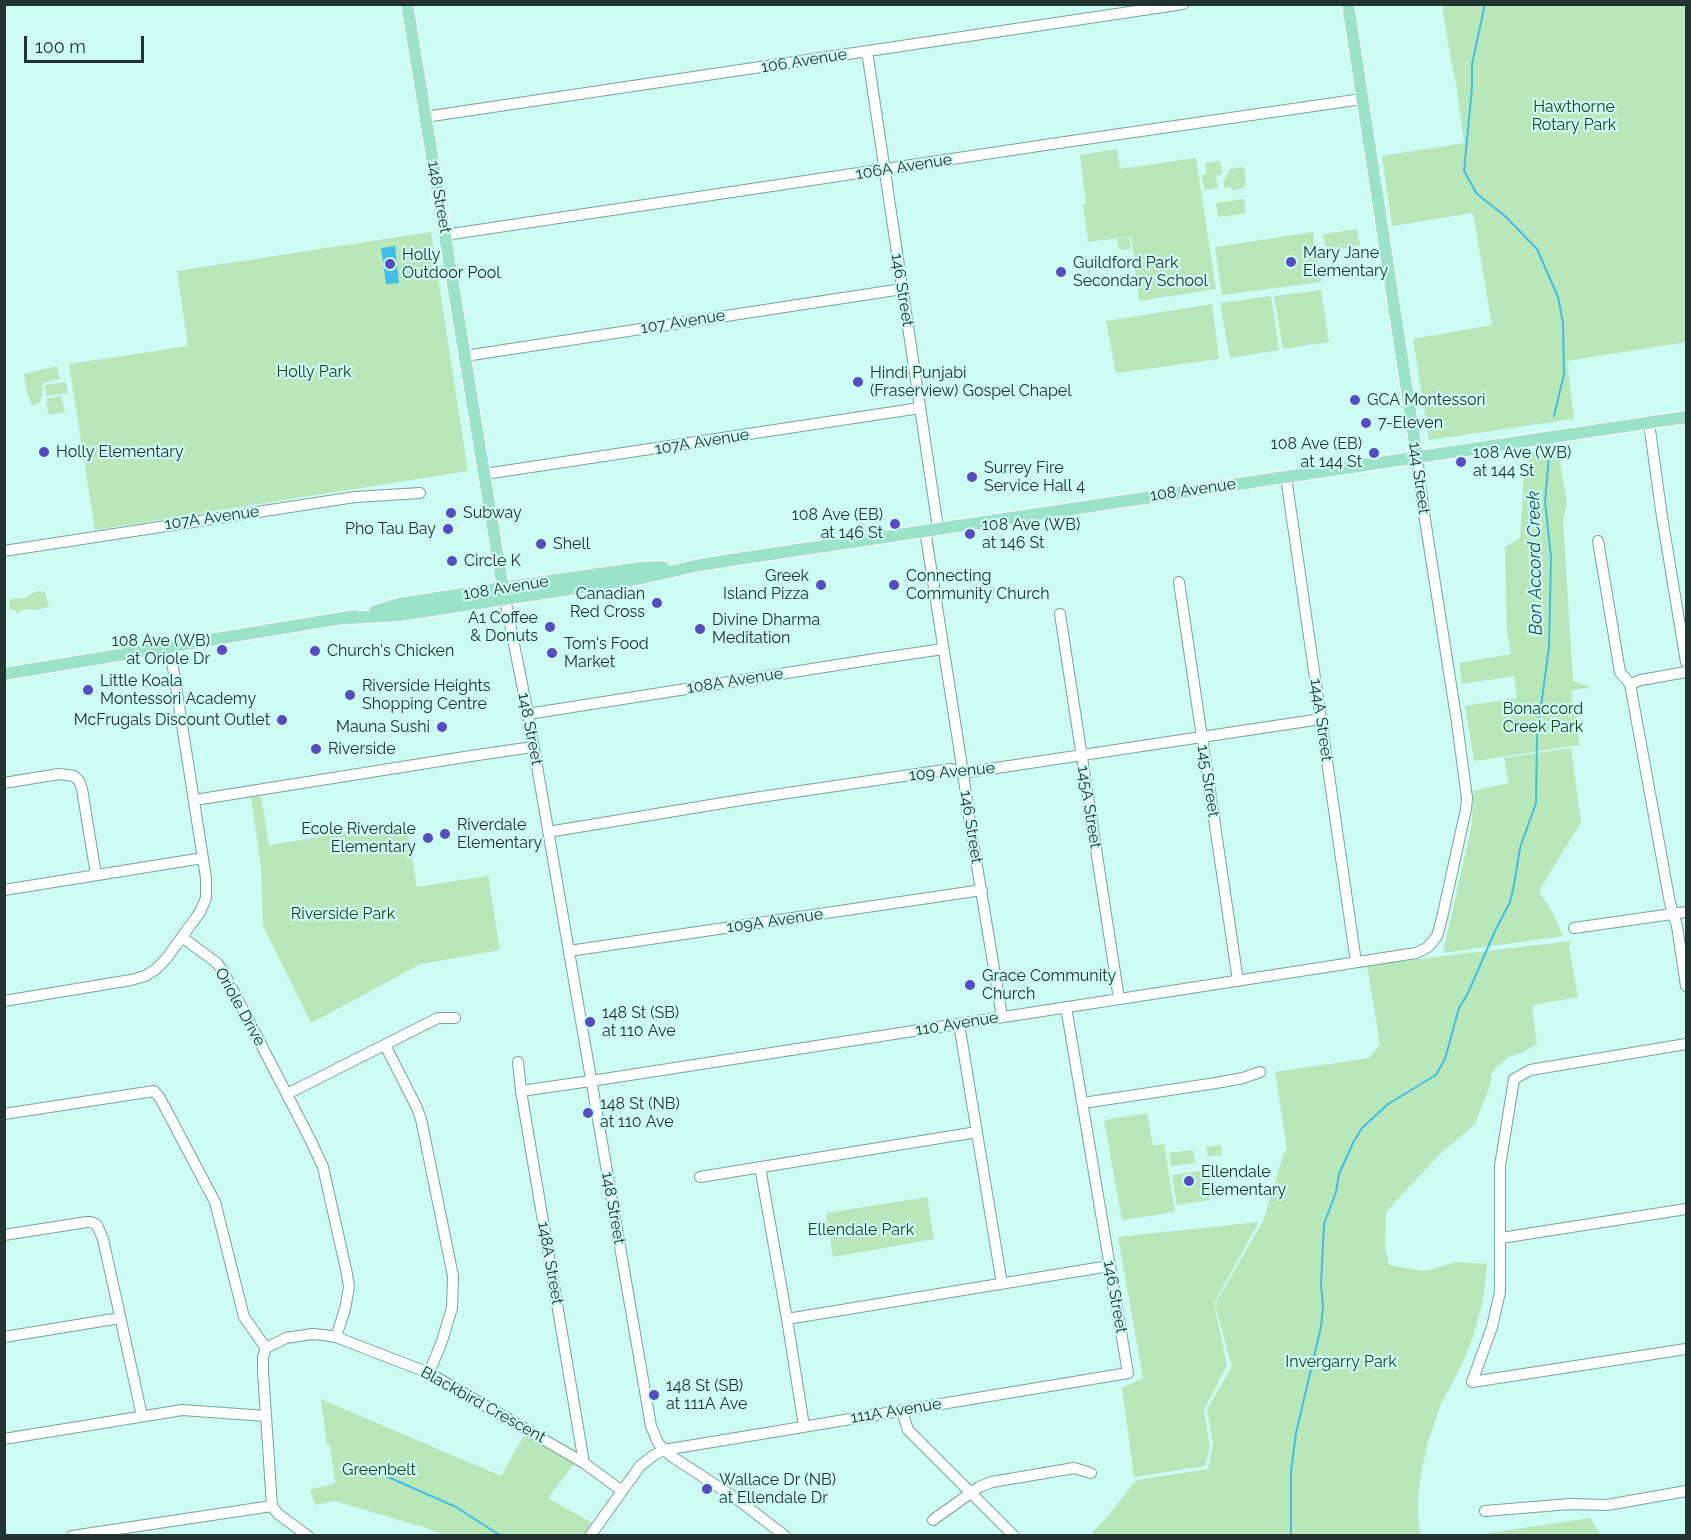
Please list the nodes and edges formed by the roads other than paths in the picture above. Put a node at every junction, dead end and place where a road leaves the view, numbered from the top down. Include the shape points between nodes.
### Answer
1 (407, 4) edge
2 (1183, 4) edge
3 (1348, 4) edge
4 (867, 51) junction
5 (1362, 99) junction
6 (425, 117) junction
7 (884, 169) junction
8 (445, 236) junction
9 (902, 289) junction
10 (465, 356) junction
11 (920, 408) junction
12 (1686, 417) edge
13 (1649, 423) junction
14 (1417, 457) junction
15 (485, 474) junction
16 (1286, 477) junction
17 (420, 493) dead end
18 (938, 528) junction
19 (925, 530) junction
20 (1598, 541) dead end
21 (4, 551) edge
22 (1179, 582) dead end
23 (504, 594) junction
24 (1060, 614) dead end
25 (170, 648) junction
26 (943, 649) junction
27 (1686, 662) edge
28 (1686, 672) edge
29 (4, 674) edge
30 (1630, 684) junction
31 (528, 714) junction
32 (1321, 719) junction
33 (1202, 738) junction
34 (533, 747) junction
35 (1082, 756) junction
36 (963, 773) junction
37 (4, 783) edge
38 (195, 800) junction
39 (548, 832) junction
40 (203, 858) junction
41 (96, 875) junction
42 (4, 890) edge
43 (982, 890) junction
44 (1686, 912) edge
45 (1673, 913) junction
46 (1574, 928) dead end
47 (183, 938) junction
48 (1428, 947) joint
49 (568, 951) junction
50 (1356, 962) junction
51 (1238, 981) junction
52 (1686, 986) edge
53 (1119, 999) junction
54 (4, 1001) edge
55 (1066, 1008) junction
56 (1002, 1017) junction
57 (455, 1018) dead end
58 (959, 1024) junction
59 (1686, 1044) edge
60 (385, 1045) junction
61 (518, 1062) dead end
62 (1260, 1072) dead end
63 (591, 1081) junction
64 (521, 1091) junction
65 (287, 1094) junction
66 (1083, 1103) junction
67 (4, 1114) edge
68 (977, 1132) junction
69 (759, 1167) junction
70 (700, 1177) dead end
71 (1686, 1209) edge
72 (4, 1235) edge
73 (1501, 1238) junction
74 (1109, 1266) junction
75 (1002, 1284) junction
76 (120, 1318) junction
77 (787, 1319) junction
78 (4, 1337) edge
79 (336, 1337) junction
80 (266, 1348) junction
81 (1686, 1349) edge
82 (429, 1372) junction
83 (1128, 1373) joint
84 (902, 1411) junction
85 (142, 1416) junction
86 (266, 1416) junction
87 (804, 1426) junction
88 (4, 1439) edge
89 (664, 1450) junction
90 (584, 1463) junction
91 (1090, 1473) dead end
92 (622, 1491) junction
93 (1686, 1491) edge
94 (970, 1493) junction
95 (272, 1506) junction
96 (1485, 1510) dead end
97 (933, 1520) dead end
98 (106, 1533) edge
99 (72, 1536) edge
100 (308, 1536) edge
101 (590, 1536) edge
102 (785, 1536) edge
103 (1014, 1536) edge

1 - 6 main road, 148 Street
2 - 4 street, 106 Avenue
3 - 5 main road, 144 Street
4 - 6 street, 106 Avenue
4 - 7 street, 146 Street
5 - 7 street, 106A Avenue
5 - 14 main road, 144 Street
6 - 8 main road, 148 Street
7 - 8 street, 106A Avenue
7 - 9 street, 146 Street
8 - 10 main road, 148 Street
9 - 10 street, 107 Avenue
9 - 11 street, 146 Street
10 - 15 main road, 148 Street
11 - 15 street, 107A Avenue
11 - 18 street, 146 Street
12 - 13 main road, 108 Avenue
13 - 14 main road, 108 Avenue
13 - 27 street
14 - 16 main road, 108 Avenue
14 - 48 street, 144 Street via 1467,798 1442,918 1437,936
15 - 23 main road, 148 Street
16 - 18 main road, 108 Avenue
16 - 32 street, 144A Street
17 - 21 street, 107A Avenue via 355,497
18 - 19 main road, 108 Avenue
19 - 23 main road, 108 Avenue via 700,565 641,568
19 - 26 street, 146 Street
20 - 30 street via 1620,672
22 - 33 street, 145 Street
23 - 25 main road, 108 Avenue via 399,604 350,618
23 - 31 street, 148 Street
24 - 35 street, 145A Street
25 - 29 main road, 108 Avenue
25 - 38 street
26 - 31 street, 108A Avenue
26 - 36 street, 146 Street
28 - 30 street
30 - 45 street
31 - 34 street, 148 Street
32 - 33 street, 109 Avenue
32 - 50 street, 144A Street
33 - 35 street, 109 Avenue
33 - 51 street, 145 Street
34 - 38 street
34 - 39 street, 148 Street
35 - 36 street, 109 Avenue
35 - 53 street, 145A Street
36 - 39 street, 109 Avenue via 951,769 927,772
36 - 43 street, 146 Street
37 - 41 street via 59,774 74,776 79,781
38 - 40 street
39 - 49 street, 148 Street
40 - 41 street
40 - 47 street via 206,898
41 - 42 street
43 - 49 street, 109A Avenue
43 - 56 street, 146 Street
44 - 45 street
45 - 46 street
45 - 52 street
47 - 54 street via 162,964 139,978
47 - 65 street, Oriole Drive via 217,963
48 - 50 street, 110 Avenue via 1416,953
49 - 63 street, 148 Street
50 - 51 street, 110 Avenue
51 - 53 street, 110 Avenue
53 - 55 street, 110 Avenue
55 - 56 street, 110 Avenue
55 - 66 street, 146 Street
56 - 58 street, 110 Avenue
57 - 60 street via 438,1018
58 - 63 street, 110 Avenue
58 - 68 street
59 - 73 street via 1530,1070 1514,1079 1500,1166
60 - 65 street
60 - 82 street via 421,1119 453,1276 452,1308
61 - 64 street, 148A Street
62 - 66 street via 1216,1083
63 - 64 street, 110 Avenue
63 - 89 street, 148 Street via 649,1417
64 - 90 street, 148A Street
65 - 79 street, Oriole Drive via 323,1167 347,1274 348,1298
66 - 74 street, 146 Street
67 - 80 street via 154,1091 215,1202 244,1317
68 - 69 street
68 - 75 street
69 - 70 street
69 - 77 street
71 - 73 street
72 - 76 street via 87,1222 98,1225
73 - 81 street via 1500,1292 1472,1382
74 - 75 street
74 - 83 street, 146 Street
75 - 77 street
76 - 78 street
76 - 85 street
77 - 87 street
79 - 80 street, Blackbird Crescent via 298,1336
79 - 82 street, Blackbird Crescent
80 - 86 street
82 - 90 street, Blackbird Crescent
83 - 84 street, 111A Avenue
84 - 87 street, 111A Avenue
84 - 94 street via 908,1430
85 - 86 street via 188,1410
85 - 88 street
86 - 95 street
87 - 89 street, 111A Avenue
89 - 92 street via 646,1461
89 - 102 street
90 - 92 street, Blackbird Crescent
91 - 94 street via 1074,1468 996,1481
92 - 101 street
93 - 96 street via 1607,1505
94 - 97 street
94 - 103 street
95 - 98 street
95 - 100 street
98 - 99 street

